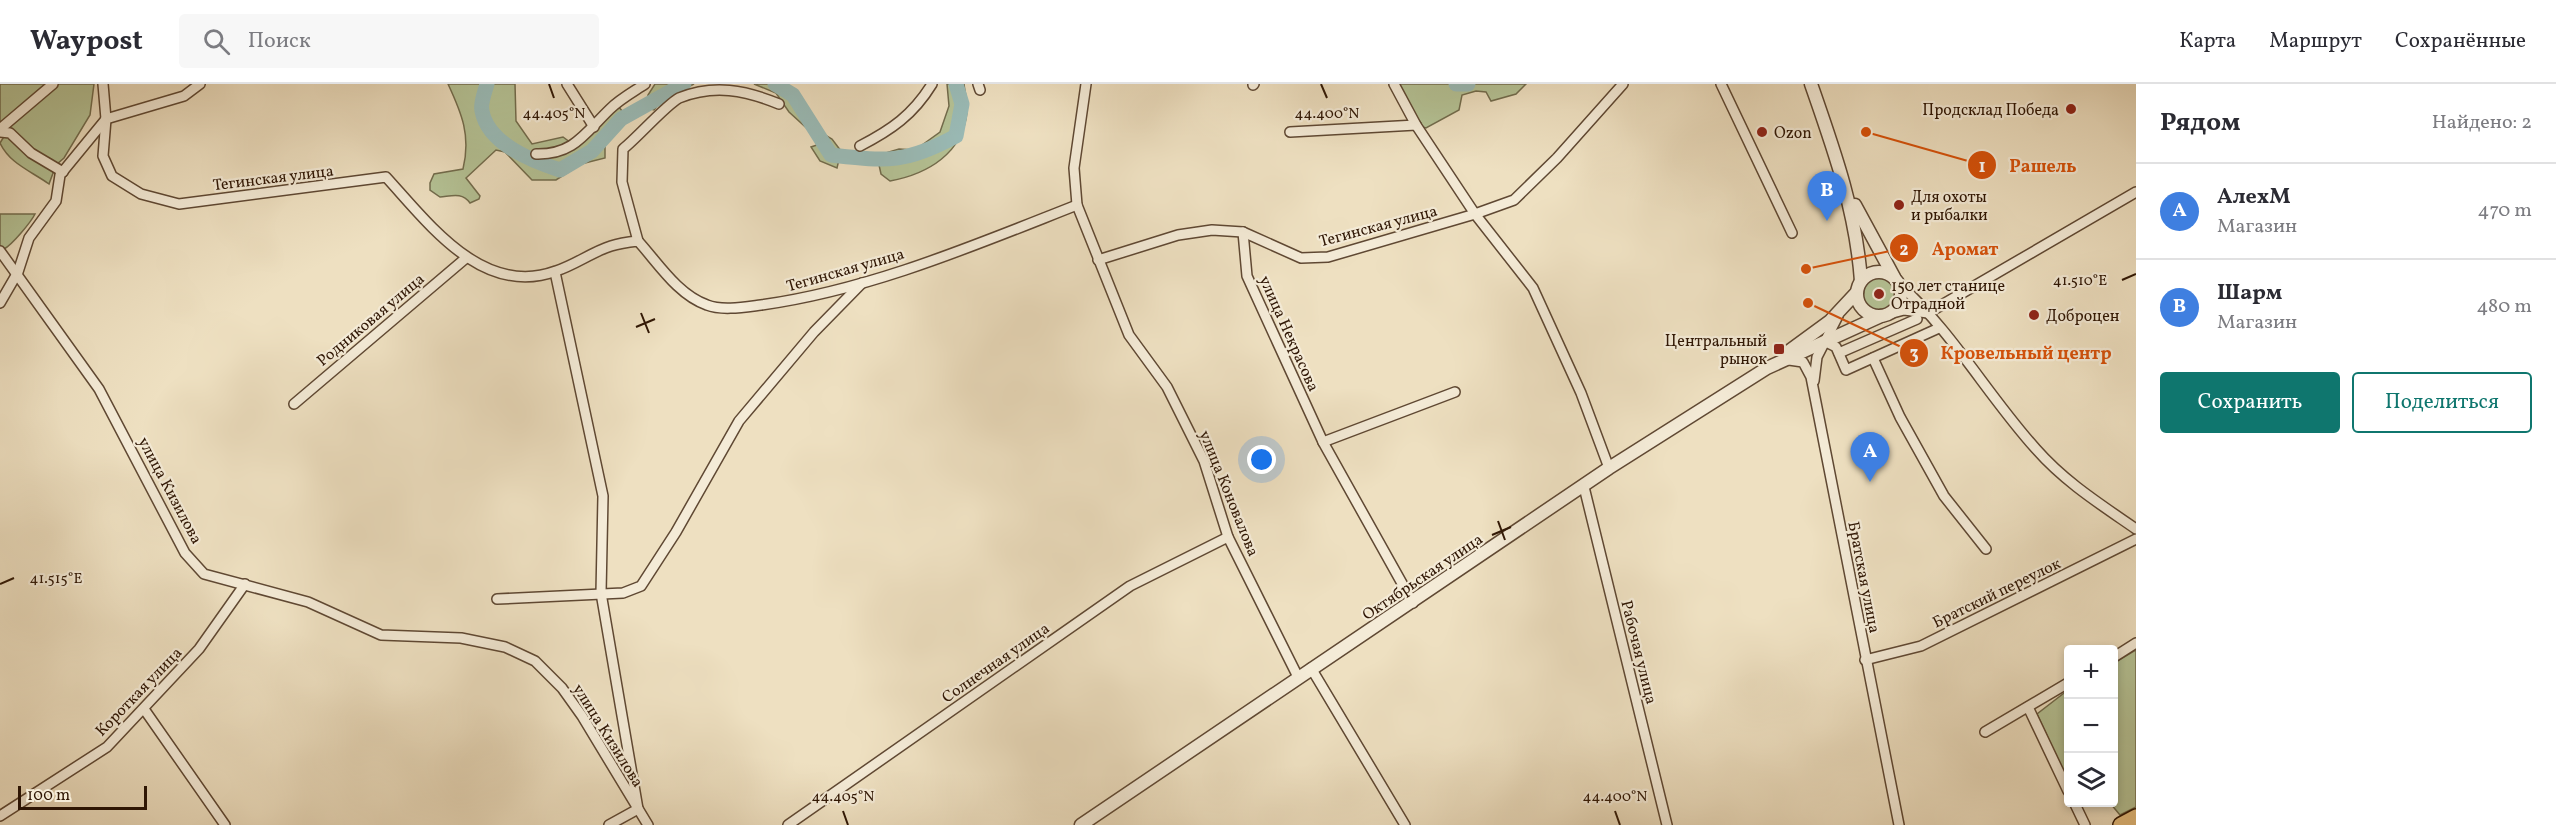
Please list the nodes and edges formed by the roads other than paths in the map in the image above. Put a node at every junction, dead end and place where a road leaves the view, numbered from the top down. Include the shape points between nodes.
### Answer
1 (53, 84) edge
2 (103, 84) edge
3 (200, 84) edge
4 (567, 84) edge
5 (645, 84) edge
6 (932, 84) edge
7 (1086, 84) edge
8 (1394, 84) edge
9 (1623, 84) edge
10 (1722, 84) edge
11 (1810, 84) edge
12 (779, 104) dead end
13 (106, 119) junction
14 (1416, 125) junction
15 (594, 127) junction
16 (0, 130) edge
17 (1290, 132) dead end
18 (860, 146) dead end
19 (536, 154) dead end
20 (63, 172) junction
21 (1846, 185) junction
22 (2136, 192) edge
23 (1077, 205) junction
24 (1475, 214) junction
25 (1243, 232) junction
26 (1792, 232) dead end
27 (638, 241) junction
28 (0, 251) edge
29 (466, 258) junction
30 (1098, 260) junction
31 (18, 272) junction
32 (555, 272) junction
33 (1897, 281) junction
34 (863, 282) junction
35 (1859, 287) junction
36 (0, 303) edge
37 (1840, 311) junction
38 (1928, 313) junction
39 (1885, 315) junction
40 (1917, 319) dead end
41 (1939, 328) junction
42 (1824, 341) junction
43 (1839, 354) junction
44 (1873, 358) junction
45 (1778, 363) junction
46 (1767, 368) junction
47 (1813, 386) junction
48 (1455, 392) dead end
49 (294, 404) dead end
50 (1323, 442) junction
51 (1609, 468) junction
52 (1584, 487) junction
53 (2136, 529) edge
54 (1228, 537) junction
55 (2136, 539) edge
56 (1986, 549) dead end
57 (246, 584) junction
58 (601, 593) junction
59 (497, 599) dead end
60 (1413, 603) junction
61 (2136, 644) edge
62 (2118, 655) edge
63 (1865, 660) junction
64 (1311, 668) junction
65 (1298, 677) junction
66 (2064, 685) edge
67 (2028, 707) junction
68 (144, 709) junction
69 (1985, 732) dead end
70 (2064, 783) edge
71 (2076, 807) edge
72 (638, 809) junction
73 (0, 816) edge
74 (2136, 817) edge
75 (1083, 824) edge
76 (225, 825) edge
77 (609, 825) edge
78 (648, 825) edge
79 (788, 825) edge
80 (1405, 825) edge
81 (1667, 825) edge
82 (1899, 825) edge
83 (2085, 825) edge
84 (2121, 825) edge

1 - 16 street
2 - 13 street
3 - 13 street via 184,96
4 - 15 street
5 - 15 street via 611,107
6 - 18 street via 893,129
7 - 23 street, улица Коновалова via 1074,168
8 - 14 street
9 - 24 street, Тегинская улица via 1514,200
10 - 26 street
11 - 21 street
12 - 27 street, Тегинская улица via 741,89 715,87 678,99 623,149 622,182
13 - 20 street
13 - 29 street, Тегинская улица via 103,156 112,176 141,194 179,204 386,177
14 - 17 street
14 - 24 street
15 - 19 street via 558,153
16 - 20 street via 10,132 31,153
20 - 31 street via 56,201 29,238
21 - 33 street
21 - 35 street via 1858,238
22 - 38 street
23 - 30 street, улица Коновалова
23 - 34 street, Тегинская улица
24 - 25 street, Тегинская улица via 1328,257 1301,258
24 - 51 street via 1533,288 1581,393
25 - 30 street, Тегинская улица via 1212,230 1178,235
25 - 50 street, улица Некрасова via 1247,276
27 - 32 street, Тегинская улица via 611,246
27 - 34 street, Тегинская улица via 689,297 710,306 743,307 791,301
28 - 31 street, улица Кизилова
29 - 32 street, Тегинская улица via 496,273 522,278
29 - 49 street, Родниковая улица
30 - 54 street, улица Коновалова via 1130,335 1167,387 1204,460
31 - 36 street
31 - 57 street, улица Кизилова via 99,389 185,553 204,574
32 - 58 street, улица Кизилова via 603,496
33 - 35 street via 1876,272
33 - 38 street
33 - 39 street via 1899,304
34 - 58 street via 814,332 739,421 641,586 623,593
35 - 37 street
35 - 39 street via 1863,309
37 - 42 street
37 - 46 street
38 - 39 street via 1904,310
38 - 41 street
39 - 42 street, Октябрьская улица
40 - 43 street
41 - 44 street
41 - 53 street via 2035,448 2060,473
42 - 43 street via 1836,346
42 - 45 street, Октябрьская улица
42 - 47 street via 1817,357
43 - 44 street via 1846,370
44 - 56 street via 1944,496
45 - 46 street, Октябрьская улица
45 - 47 street, Братская улица via 1801,360
46 - 51 street, Октябрьская улица
47 - 63 street, Братская улица
48 - 50 street
50 - 60 street, улица Некрасова
51 - 52 street, Октябрьская улица
52 - 60 street, Октябрьская улица
52 - 81 street, Рабочая улица
54 - 65 street, улица Коновалова
54 - 79 street, Солнечная улица via 1130,586
55 - 63 street, Братский переулок via 1921,646
57 - 68 street, Короткая улица via 199,649
57 - 72 street, улица Кизилова via 308,602 381,635 461,638 505,647 535,661 582,716
58 - 59 street
58 - 72 street, улица Кизилова
60 - 64 street, Октябрьская улица
61 - 62 street
63 - 82 street, Братская улица
64 - 65 street, Октябрьская улица
64 - 80 street
65 - 75 street, Октябрьская улица
66 - 67 street
67 - 69 street
67 - 70 street
68 - 73 street, Короткая улица via 107,747
68 - 76 street
71 - 83 street
72 - 77 street
72 - 78 street, улица Кизилова
74 - 84 main road

